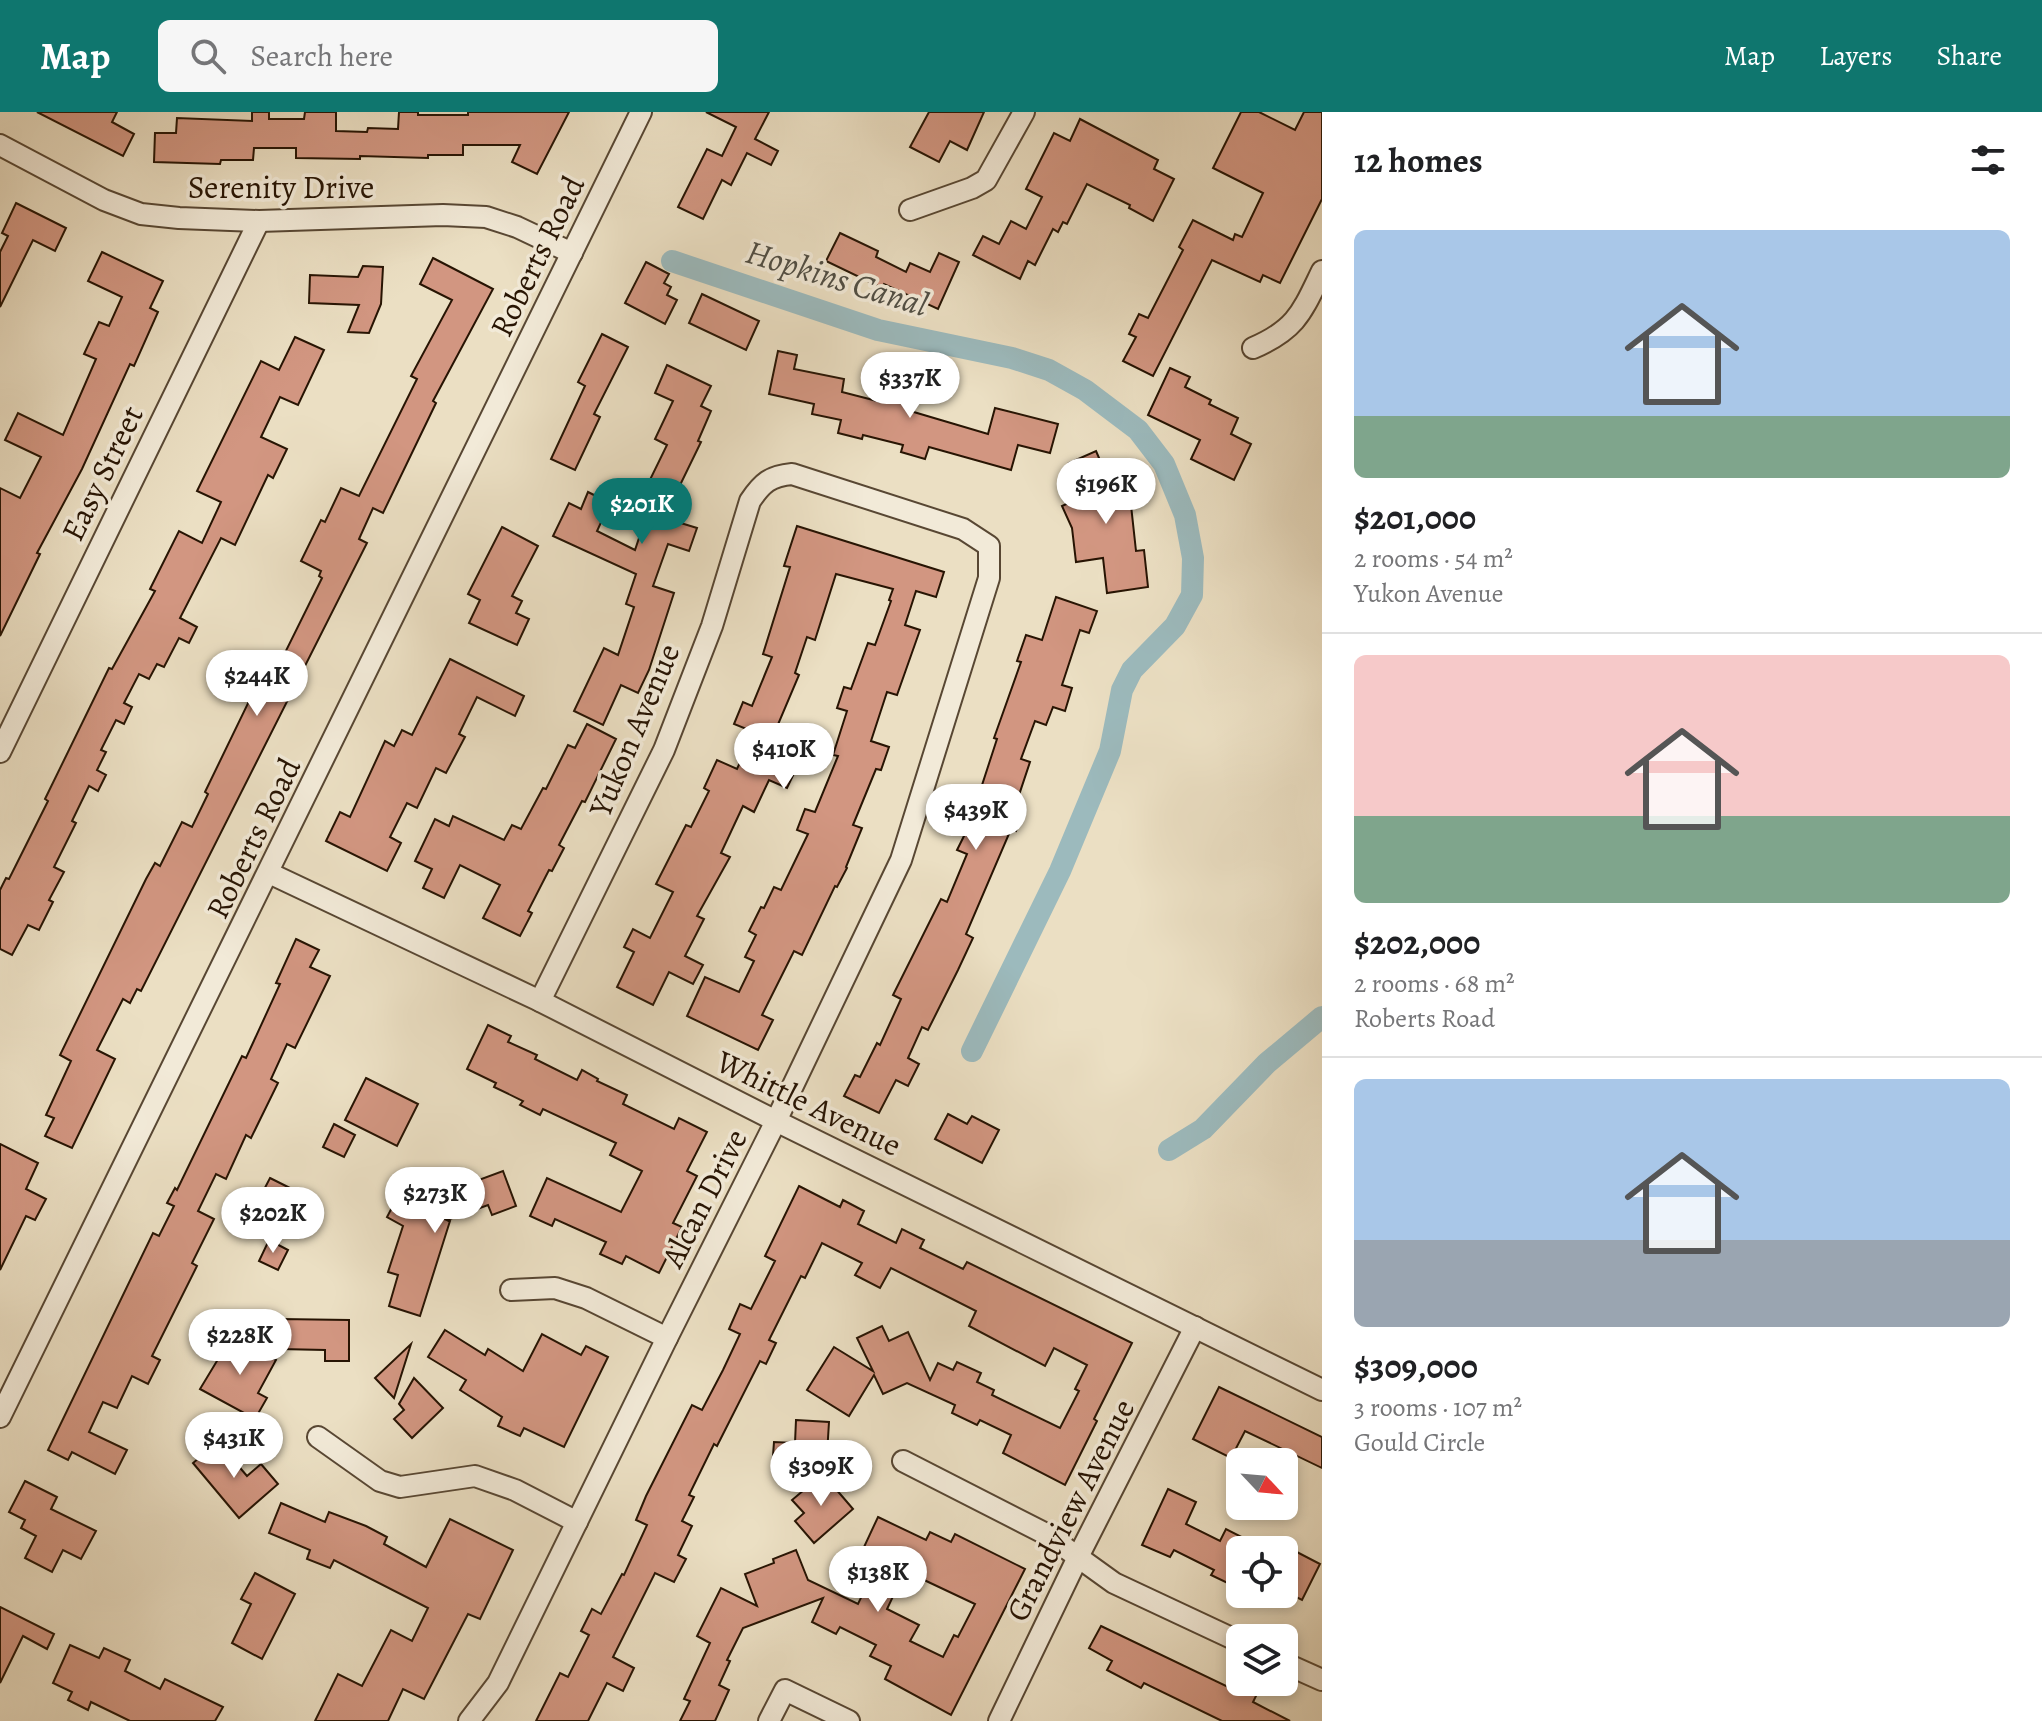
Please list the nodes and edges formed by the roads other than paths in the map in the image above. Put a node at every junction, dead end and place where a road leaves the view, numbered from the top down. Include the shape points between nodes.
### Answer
1 (641, 112) edge
2 (1024, 112) edge
3 (0, 145) edge
4 (910, 210) dead end
5 (259, 221) junction
6 (572, 253) junction
7 (1322, 271) edge
8 (1253, 348) dead end
9 (989, 546) joint
10 (0, 752) edge
11 (269, 873) junction
12 (540, 1001) junction
13 (776, 1121) junction
14 (511, 1290) dead end
15 (1195, 1327) junction
16 (667, 1338) junction
17 (1322, 1390) edge
18 (0, 1417) edge
19 (318, 1437) dead end
20 (903, 1461) dead end
21 (577, 1522) junction
22 (1078, 1557) junction
23 (1226, 1635) edge
24 (1298, 1669) edge
25 (1322, 1680) edge
26 (469, 1721) edge
27 (769, 1721) edge
28 (849, 1721) edge
29 (999, 1721) edge

1 - 6 street, Roberts Road
2 - 4 street via 986,180
3 - 5 street, Serenity Drive via 141,214
5 - 6 street, Serenity Drive via 486,217
5 - 10 street, Easy Street
6 - 11 street, Roberts Road
7 - 8 street via 1291,327
9 - 12 street, Yukon Avenue via 963,529 792,474 769,478 759,487 664,750
9 - 13 street, Alcan Drive via 989,578 901,860
11 - 12 street, Whittle Avenue
11 - 18 street, Roberts Road
12 - 13 street, Whittle Avenue
13 - 15 street, Whittle Avenue
13 - 16 street, Alcan Drive
14 - 16 street via 555,1288
15 - 17 street, Whittle Avenue
15 - 22 street, Grandview Avenue
16 - 21 street, Alcan Drive
19 - 21 street via 390,1484 475,1476
20 - 22 street via 1046,1534
21 - 26 street, Alcan Drive via 498,1683
22 - 23 street via 1114,1583
22 - 29 street, Grandview Avenue
24 - 25 street
27 - 28 street via 785,1690

